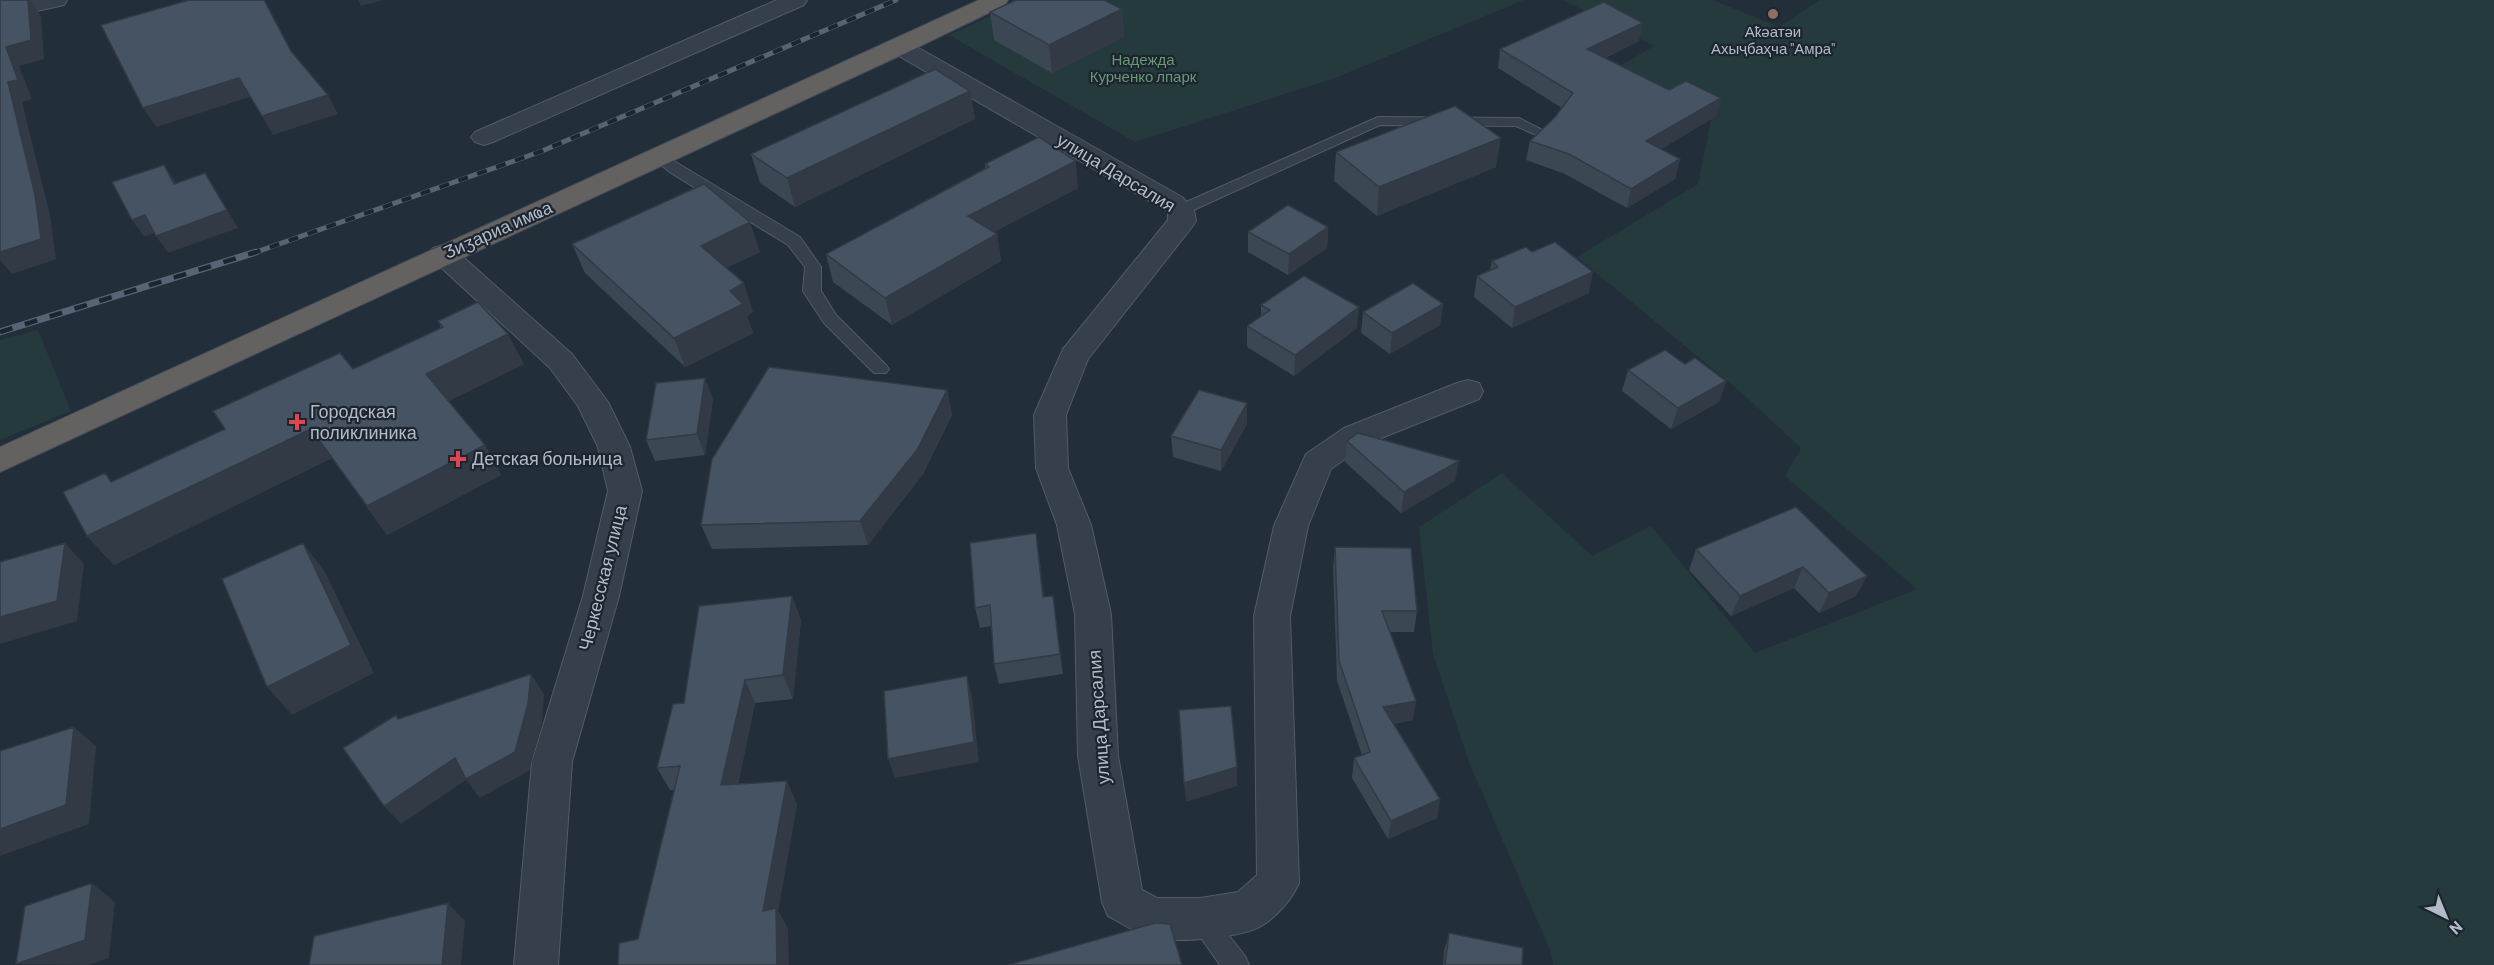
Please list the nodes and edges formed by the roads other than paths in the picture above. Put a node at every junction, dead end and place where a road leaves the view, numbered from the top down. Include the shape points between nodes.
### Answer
1 (56, 0) edge
2 (796, 0) edge
3 (997, 0) edge
4 (0, 12) edge
5 (900, 47) junction
6 (1543, 134) edge
7 (483, 137) dead end
8 (659, 157) junction
9 (1181, 210) junction
10 (443, 254) junction
11 (880, 369) dead end
12 (1468, 391) dead end
13 (0, 460) edge
14 (1200, 918) junction
15 (536, 965) edge
16 (1236, 965) edge

1 - 4 street
2 - 7 street
3 - 5 highway, Ӡиӡариа имҩа
5 - 8 highway, Ӡиӡариа имҩа
5 - 9 street, улица Дарсалия
6 - 9 lane via 1519,122 1378,121
8 - 10 highway, Ӡиӡариа имҩа
8 - 11 lane via 794,240 813,267 812,291 830,319
9 - 14 street, улица Дарсалия via 1182,220 1074,356 1050,415 1052,468 1077,537 1093,614 1098,756 1123,902 1154,918
10 - 13 highway, Ӡиӡариа имҩа
10 - 15 street, Черкесская улица via 561,361 592,402 614,447 624,491 601,596 552,762
12 - 14 street, улица Дарсалия via 1355,436 1318,462 1291,526 1272,616 1278,883 1248,911
14 - 16 lane

